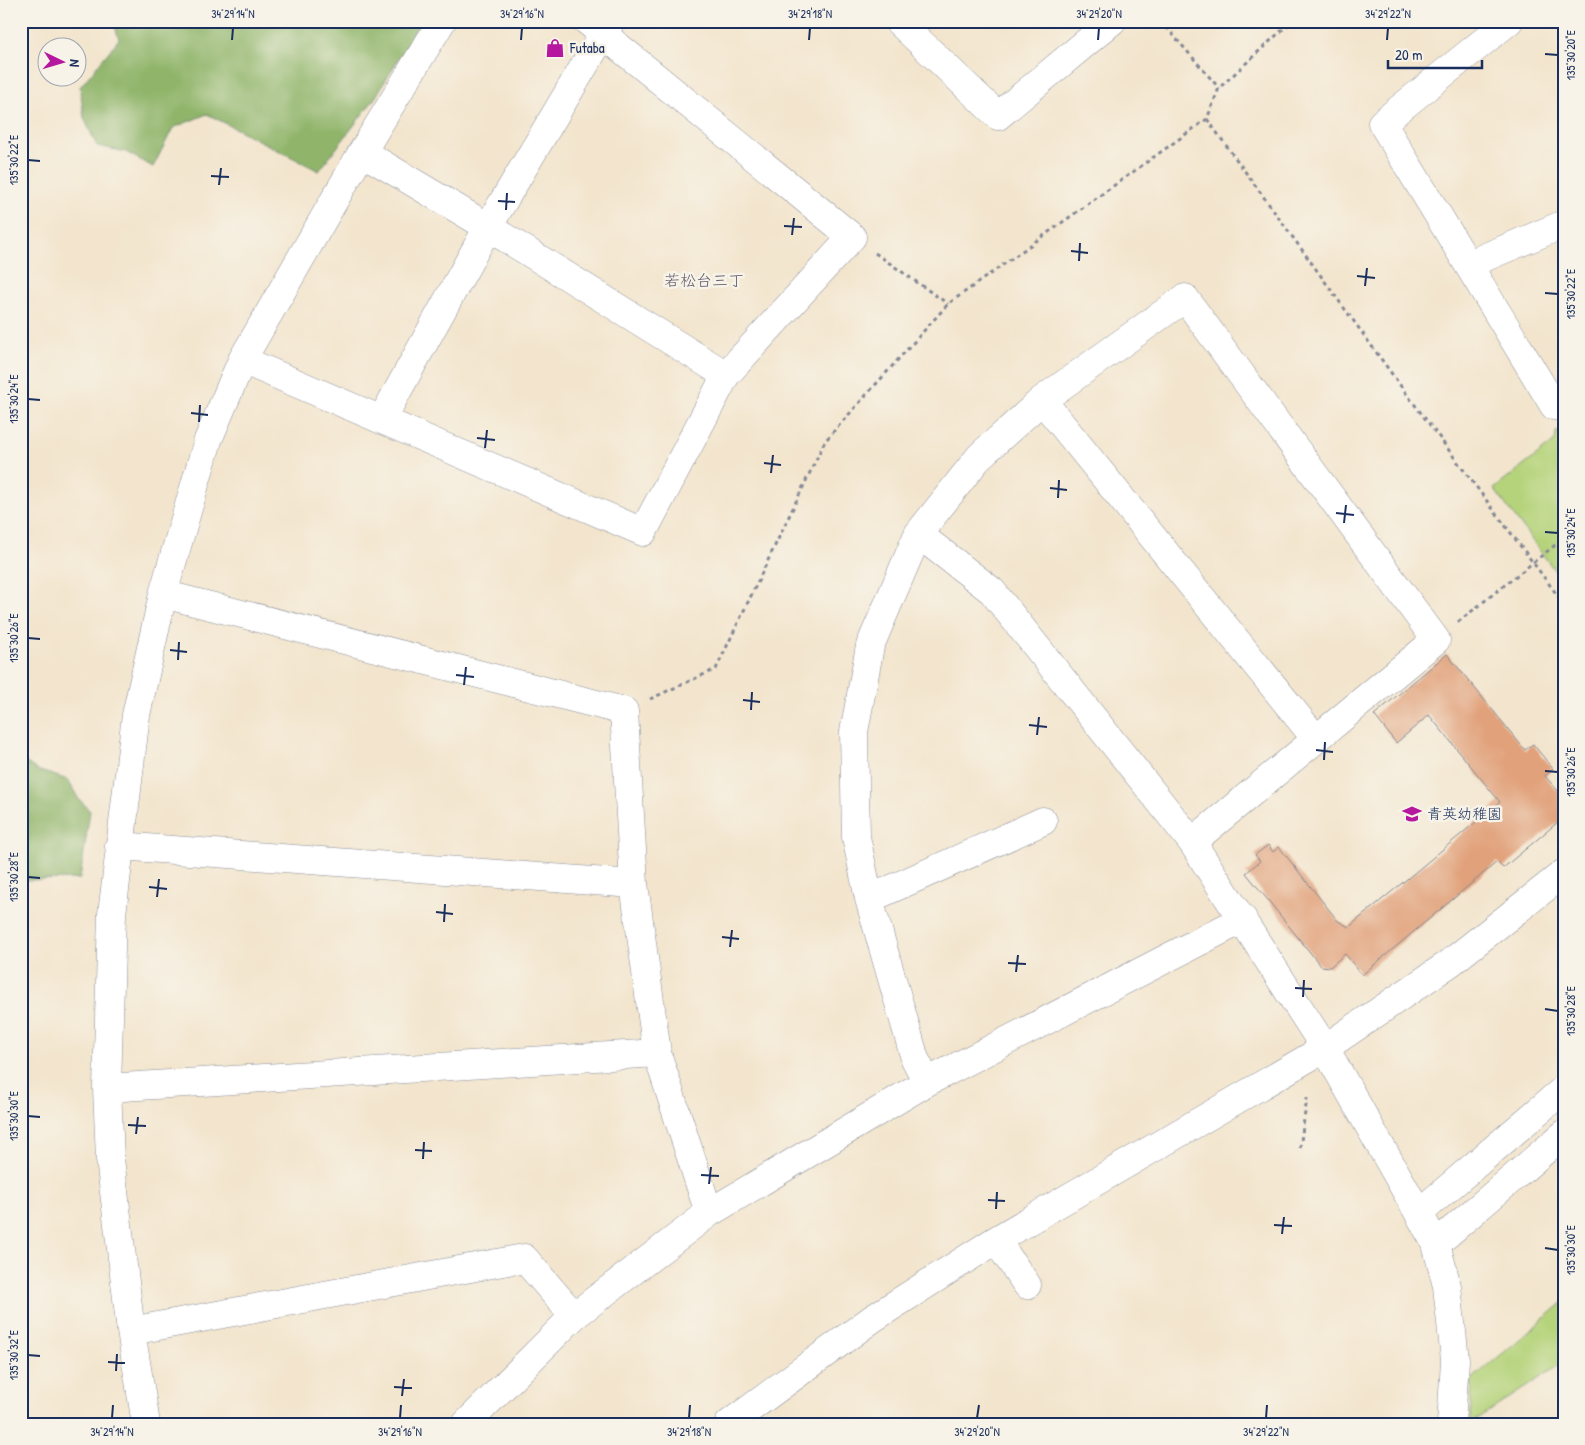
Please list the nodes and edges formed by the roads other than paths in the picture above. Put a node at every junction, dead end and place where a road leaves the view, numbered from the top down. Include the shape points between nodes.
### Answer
1 (442, 21) edge
2 (898, 21) edge
3 (1112, 21) edge
4 (1509, 21) edge
5 (601, 26) edge
6 (362, 152) junction
7 (1564, 224) edge
8 (488, 227) junction
9 (1469, 264) junction
10 (242, 360) junction
11 (726, 375) junction
12 (1042, 400) junction
13 (1564, 404) edge
14 (382, 419) junction
15 (918, 534) junction
16 (163, 594) junction
17 (1316, 739) junction
18 (1043, 821) dead end
19 (1192, 842) junction
20 (119, 846) junction
21 (1564, 873) edge
22 (634, 884) junction
23 (869, 899) junction
24 (1244, 919) junction
25 (1325, 1048) junction
26 (657, 1053) junction
27 (927, 1082) junction
28 (107, 1088) junction
29 (1564, 1090) edge
30 (1564, 1134) edge
31 (1419, 1213) junction
32 (709, 1214) junction
33 (996, 1240) junction
34 (1436, 1244) junction
35 (1027, 1285) dead end
36 (574, 1316) junction
37 (131, 1331) junction
38 (146, 1424) edge
39 (466, 1424) edge
40 (730, 1424) edge
41 (1451, 1424) edge

1 - 6 street
2 - 3 street via 998,116
4 - 9 street via 1382,123
5 - 8 street
5 - 11 street via 852,237
6 - 8 street
6 - 10 street
7 - 9 street
8 - 11 street
8 - 14 street
9 - 13 street via 1554,406
10 - 14 street
10 - 16 street via 208,440
11 - 14 street via 643,532
12 - 15 street via 980,456
12 - 17 street
12 - 17 street via 1185,298 1436,640
15 - 19 street via 992,591
15 - 23 street via 870,646 854,732 856,837
16 - 20 street via 136,715
16 - 22 street via 624,711
17 - 19 street
18 - 23 street
19 - 24 street
20 - 22 street
20 - 28 street via 112,914
21 - 25 street via 1450,963
22 - 26 street
23 - 27 street via 915,1060
24 - 25 street
24 - 27 street
25 - 31 street
25 - 33 street
26 - 28 street
26 - 32 street
27 - 32 street
28 - 37 street via 110,1159
29 - 31 street
30 - 34 street
31 - 34 street
32 - 36 street
33 - 35 street
33 - 40 street via 872,1319
34 - 41 street via 1447,1286 1455,1360
36 - 37 street via 524,1258
36 - 39 street
37 - 38 street

